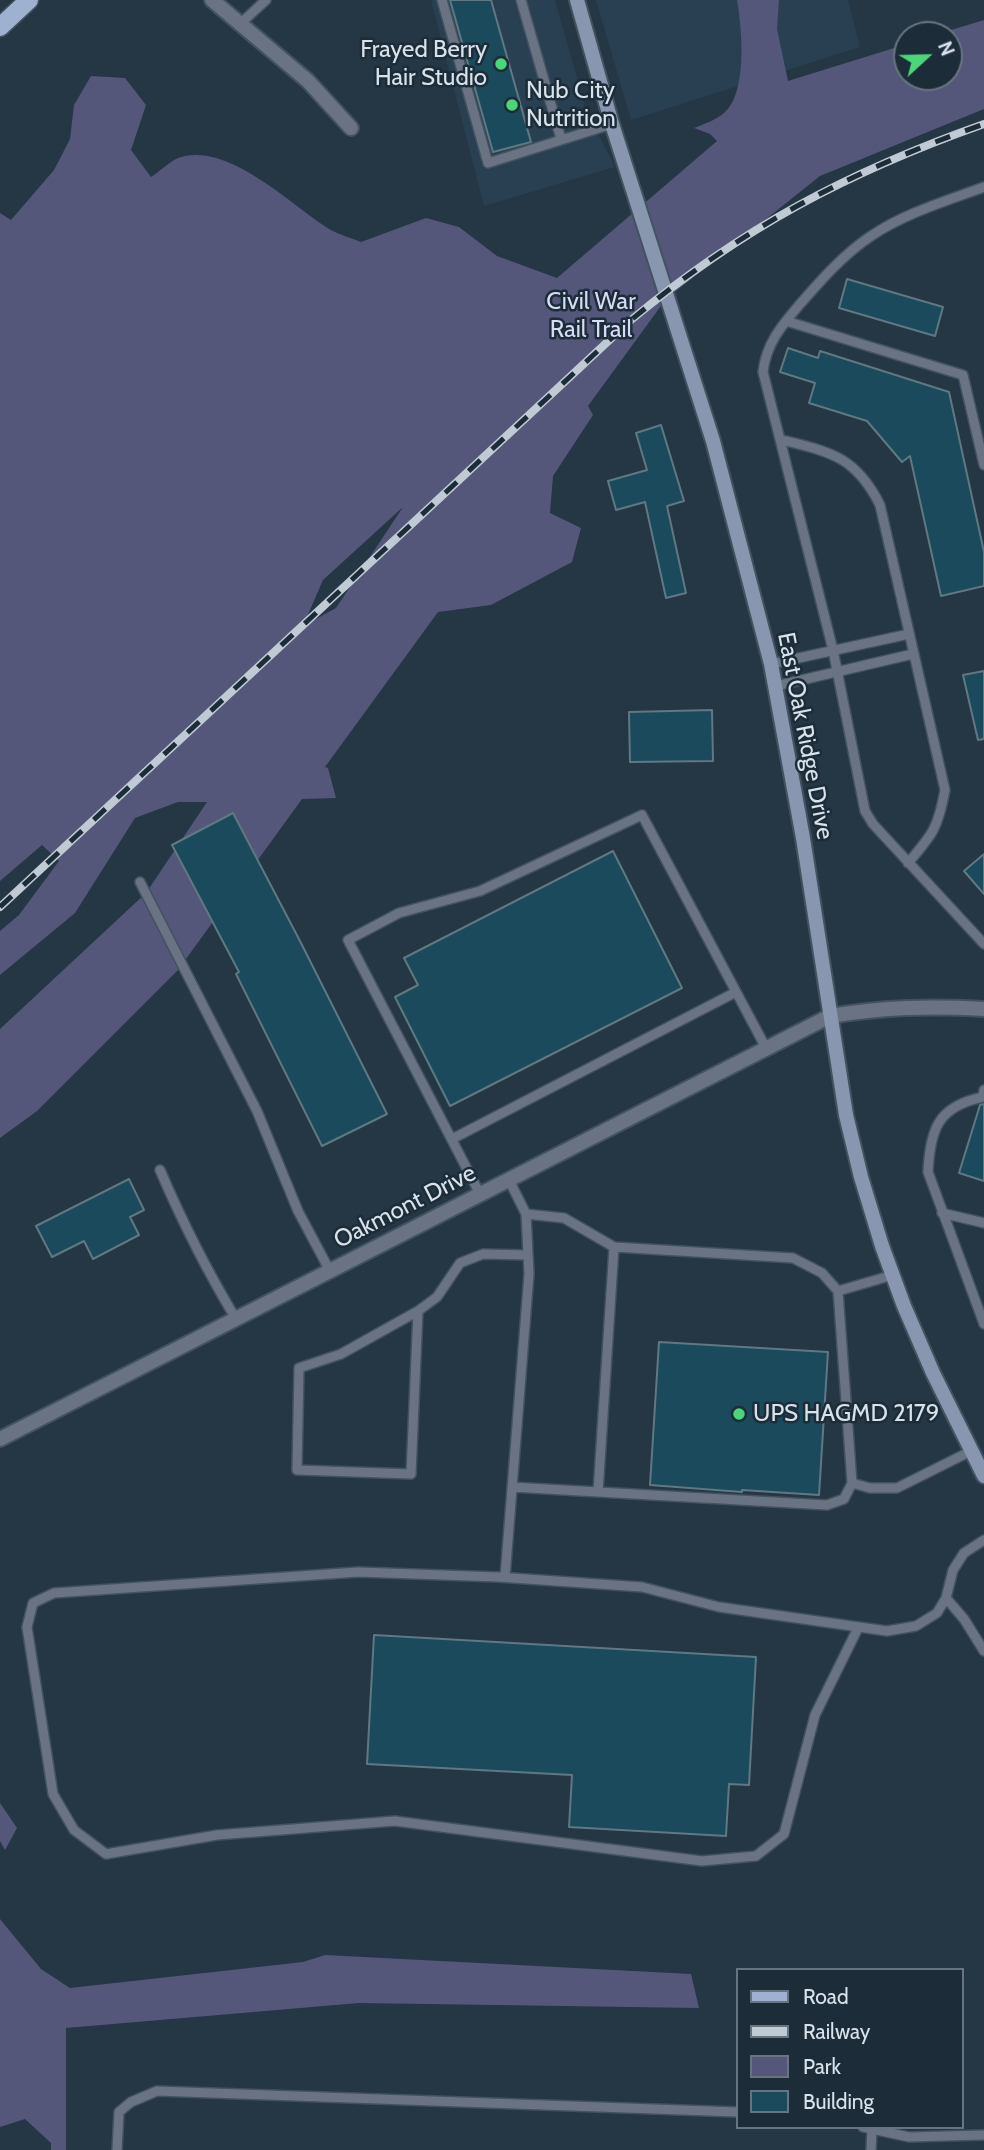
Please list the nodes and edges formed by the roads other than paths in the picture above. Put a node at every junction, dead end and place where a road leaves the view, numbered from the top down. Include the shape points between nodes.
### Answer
1 (29, 0) edge
2 (212, 0) edge
3 (266, 0) edge
4 (442, 0) edge
5 (521, 0) edge
6 (577, 0) edge
7 (241, 23) junction
8 (0, 27) edge
9 (612, 124) junction
10 (351, 128) dead end
11 (561, 139) junction
12 (984, 187) edge
13 (786, 321) junction
14 (782, 440) junction
15 (984, 465) edge
16 (909, 634) junction
17 (833, 650) junction
18 (913, 654) junction
19 (771, 664) junction
20 (838, 671) junction
21 (776, 686) junction
22 (908, 863) junction
23 (139, 882) dead end
24 (984, 944) edge
25 (736, 992) junction
26 (984, 1009) edge
27 (830, 1016) junction
28 (766, 1048) junction
29 (984, 1095) edge
30 (452, 1139) junction
31 (160, 1170) dead end
32 (509, 1180) junction
33 (480, 1194) junction
34 (942, 1213) junction
35 (526, 1214) junction
36 (984, 1223) edge
37 (614, 1247) junction
38 (527, 1255) junction
39 (330, 1271) junction
40 (893, 1275) junction
41 (838, 1291) junction
42 (418, 1311) junction
43 (236, 1319) junction
44 (984, 1324) edge
45 (0, 1439) edge
46 (976, 1453) edge
47 (984, 1476) edge
48 (852, 1483) junction
49 (512, 1487) junction
50 (598, 1492) junction
51 (984, 1540) edge
52 (505, 1577) junction
53 (946, 1598) junction
54 (858, 1628) junction
55 (984, 1651) edge
56 (736, 2112) edge
57 (867, 2129) edge
58 (872, 2129) edge
59 (984, 2135) edge
60 (117, 2150) edge
61 (871, 2150) edge

1 - 8 main road
2 - 7 street
3 - 7 lane
4 - 11 lane via 488,163
5 - 11 lane
6 - 9 main road, East Oak Ridge Drive
7 - 10 street via 308,81
9 - 11 lane
9 - 19 main road, East Oak Ridge Drive via 713,441
12 - 13 lane via 906,216 870,236 829,271
13 - 14 lane via 771,341 763,372
13 - 15 lane via 963,375
14 - 16 lane via 845,459 871,487 880,505
14 - 17 lane
16 - 17 lane
16 - 18 lane
17 - 19 lane
17 - 20 lane
18 - 20 lane
18 - 22 lane via 945,790 932,835
19 - 21 main road, East Oak Ridge Drive
20 - 21 lane
20 - 22 lane via 865,811
21 - 27 main road, East Oak Ridge Drive
22 - 24 lane
23 - 39 lane via 257,1111 298,1211
25 - 28 lane
25 - 30 lane
25 - 30 lane via 642,815 480,891 399,913 348,940
26 - 27 street, Oakmont Drive via 916,1006
27 - 28 street, Oakmont Drive
27 - 40 main road, East Oak Ridge Drive via 861,1177
28 - 32 street, Oakmont Drive
29 - 34 lane via 962,1101 945,1113 937,1126 928,1172
30 - 33 lane
31 - 43 lane via 214,1284
32 - 33 street, Oakmont Drive
32 - 35 lane
33 - 39 street, Oakmont Drive
34 - 36 lane
34 - 44 lane
35 - 37 lane via 565,1218
35 - 38 lane
37 - 41 lane via 793,1258 822,1273
37 - 50 lane
38 - 42 lane via 483,1254 460,1263 437,1297
38 - 49 lane
39 - 43 street, Oakmont Drive
40 - 41 lane
40 - 46 main road, East Oak Ridge Drive via 933,1373
41 - 48 lane
42 - 42 lane via 341,1354 299,1368 297,1470 411,1474
43 - 45 street, Oakmont Drive
46 - 47 main road, East Oak Ridge Drive
46 - 48 lane via 897,1488
48 - 50 lane via 844,1499 827,1506
49 - 50 lane
49 - 52 lane
51 - 53 lane via 964,1553 953,1570
52 - 54 lane via 642,1587 719,1607
52 - 54 lane via 358,1572 54,1592 33,1603 27,1627 53,1794 74,1830 106,1854 216,1835 396,1821 702,1861 756,1856 784,1834 814,1715
53 - 54 lane via 937,1613 916,1626 887,1631
53 - 55 lane
56 - 60 lane via 157,2091 119,2112
57 - 61 lane
58 - 59 lane via 909,2137

